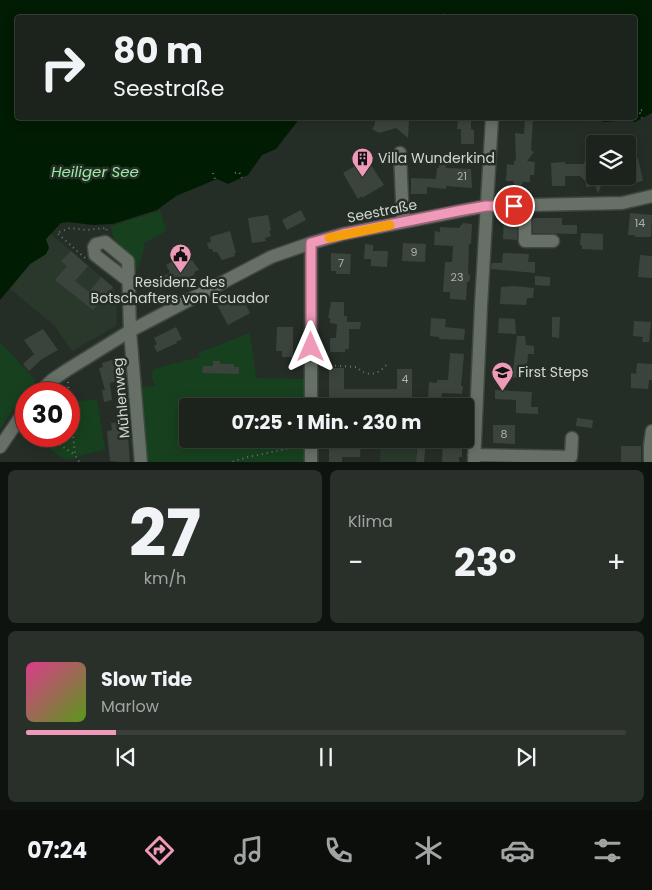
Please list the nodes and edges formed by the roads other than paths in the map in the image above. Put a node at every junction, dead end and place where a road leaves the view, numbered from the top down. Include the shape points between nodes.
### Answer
1 (492, 120) edge
2 (400, 153) dead end
3 (652, 196) edge
4 (486, 206) junction
5 (525, 206) junction
6 (403, 222) junction
7 (554, 241) dead end
8 (105, 242) road end
9 (311, 243) junction
10 (130, 331) junction
11 (50, 382) edge
12 (311, 398) edge
13 (472, 398) edge
14 (15, 425) edge
15 (652, 431) edge
16 (572, 438) dead end
17 (0, 447) edge
18 (308, 448) edge
19 (474, 459) edge
20 (141, 462) edge
21 (311, 462) edge
22 (650, 462) edge

1 - 4 street
2 - 6 street
3 - 5 street, Seestraße via 622,203
4 - 5 street, Seestraße
4 - 6 street, Seestraße
4 - 13 street
5 - 7 street via 525,241
6 - 9 street, Seestraße
8 - 10 street, Mühlenweg via 96,244 95,255 130,282
9 - 10 street, Seestraße via 271,257
9 - 12 street
10 - 11 street, Seestraße
10 - 20 street, Mühlenweg
14 - 17 street
15 - 22 street
16 - 19 street via 572,457
18 - 21 street

